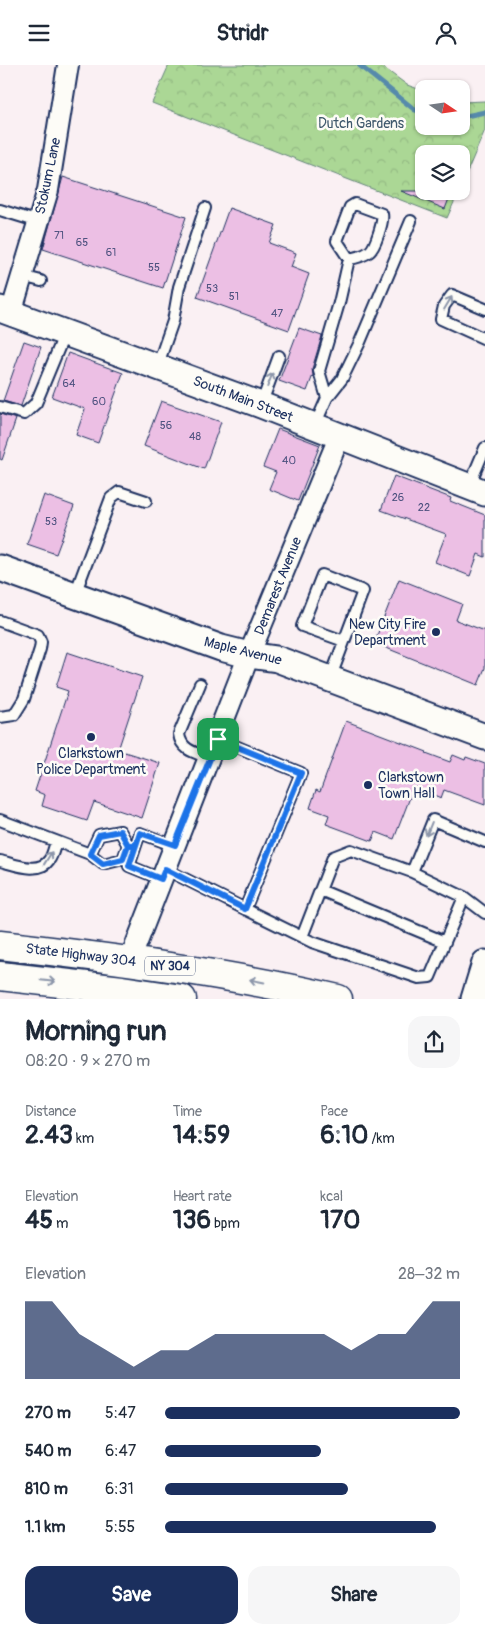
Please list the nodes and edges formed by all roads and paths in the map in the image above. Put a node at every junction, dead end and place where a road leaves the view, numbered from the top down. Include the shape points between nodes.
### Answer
1 (68, 65) edge
2 (205, 208) dead end
3 (0, 209) edge
4 (411, 221) dead end
5 (39, 222) junction
6 (349, 259) junction
7 (485, 309) edge
8 (6, 311) edge
9 (65, 333) junction
10 (485, 339) edge
11 (279, 356) dead end
12 (157, 367) junction
13 (327, 399) junction
14 (261, 405) junction
15 (0, 407) edge
16 (315, 426) junction
17 (340, 435) junction
18 (485, 447) edge
19 (477, 490) edge
20 (146, 501) dead end
21 (1, 573) edge
22 (75, 595) junction
23 (0, 621) edge
24 (344, 641) junction
25 (250, 655) junction
26 (330, 679) junction
27 (200, 684) dead end
28 (0, 717) edge
29 (485, 737) edge
30 (218, 739) junction
31 (210, 758) junction
32 (0, 820) edge
33 (56, 841) junction
34 (485, 842) edge
35 (132, 845) junction
36 (175, 845) junction
37 (90, 854) junction
38 (0, 861) edge
39 (412, 872) junction
40 (163, 874) junction
41 (320, 890) junction
42 (464, 897) junction
43 (245, 909) junction
44 (485, 913) edge
45 (302, 937) junction
46 (445, 942) junction
47 (0, 945) edge
48 (130, 960) junction
49 (485, 963) edge
50 (0, 976) edge
51 (106, 994) edge
52 (182, 999) edge
53 (338, 999) edge
54 (474, 999) edge

1 - 5 street, Stokum Lane via 48,190
2 - 12 lane
3 - 5 lane
4 - 13 lane via 360,342 342,379
5 - 8 street, Stokum Lane via 32,279
6 - 6 lane via 371,251 384,219 382,214 355,204 350,207 337,241
6 - 13 lane via 319,371
10 -> 7 lane via 441,319 444,306 452,295
8 - 9 street, South Main Street
9 - 12 street, South Main Street
9 - 15 lane via 36,403 24,414
14 -> 11 lane
12 - 14 street, South Main Street
13 - 16 lane
14 - 16 street, South Main Street
16 - 17 street, South Main Street
17 - 19 street, South Main Street
17 - 25 street, Demarest Avenue
18 - 19 lane
20 - 22 lane via 119,492 111,498
21 - 22 street, Maple Avenue
22 - 25 street, Maple Avenue via 221,648
23 - 28 lane via 38,635 41,642 24,699 14,715
24 - 24 lane via 363,591 322,575 302,625
24 - 26 lane
25 - 26 street, Maple Avenue via 277,659
25 - 30 street, Demarest Avenue
26 - 29 street, Maple Avenue
27 - 31 lane via 179,734 186,749
30 - 31 street, Demarest Avenue
30 - 43 lane via 301,773
31 - 36 street, Demarest Avenue
32 - 33 lane
33 - 37 lane
38 -> 33 lane via 36,868 43,866 49,860
34 -> 39 lane via 433,820
35 - 36 lane via 140,833
35 - 37 lane via 123,859 103,864
35 - 37 lane via 120,831 99,835
35 - 40 lane via 129,866
36 - 40 street, Demarest Avenue
39 - 41 lane via 351,850 333,857
39 - 42 lane
40 - 43 lane
40 - 48 street, Demarest Avenue
41 - 45 lane
41 - 46 lane
42 - 44 lane
42 - 46 lane
43 - 45 lane
45 - 46 lane via 419,978 430,977
47 - 48 main road, State Highway 304 / NY 304
53 -> 48 main road, State Highway 304 / NY 304
49 - 54 street
50 -> 51 main road, NY 304
51 - 52 main road, NY 304

